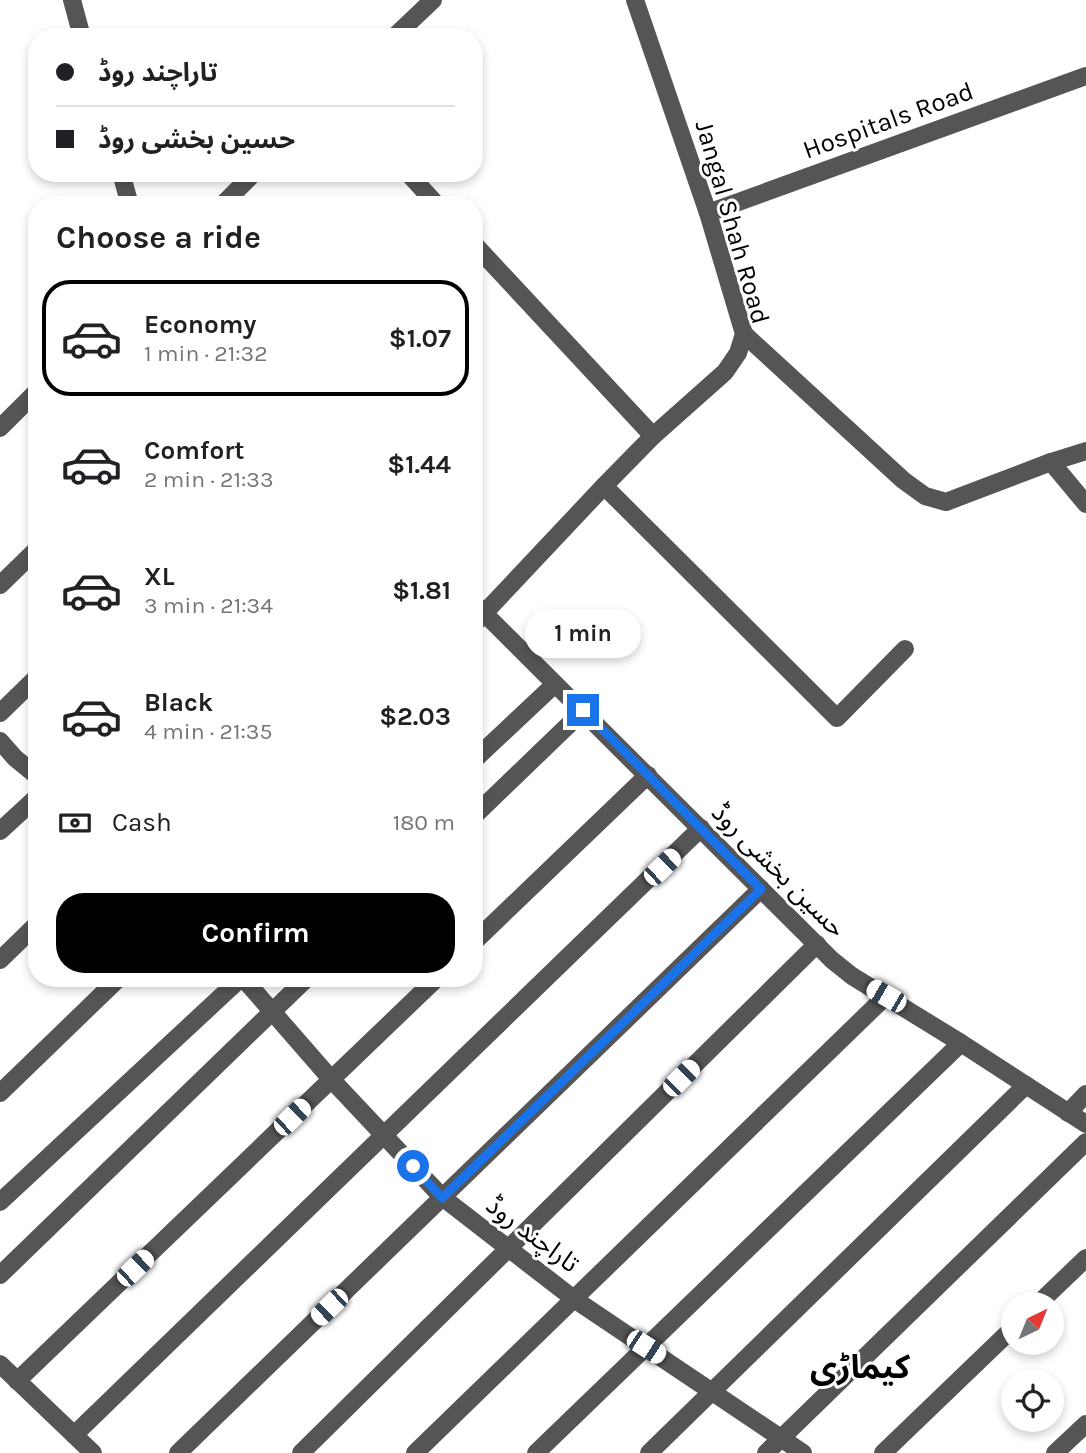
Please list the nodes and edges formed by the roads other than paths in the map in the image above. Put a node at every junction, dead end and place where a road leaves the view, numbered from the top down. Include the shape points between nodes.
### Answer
1 (72, 0) edge
2 (433, 0) edge
3 (635, 0) edge
4 (80, 28) edge
5 (403, 28) edge
6 (1086, 76) edge
7 (245, 182) edge
8 (416, 182) edge
9 (231, 196) edge
10 (429, 196) edge
11 (708, 213) junction
12 (483, 254) edge
13 (744, 334) junction
14 (28, 400) edge
15 (0, 428) edge
16 (653, 436) junction
17 (1086, 452) edge
18 (1051, 462) junction
19 (604, 486) junction
20 (1086, 503) edge
21 (28, 559) edge
22 (0, 585) edge
23 (483, 608) edge
24 (483, 618) edge
25 (905, 649) dead end
26 (555, 684) junction
27 (28, 686) edge
28 (583, 710) junction
29 (0, 713) edge
30 (0, 741) edge
31 (483, 752) edge
32 (28, 769) edge
33 (648, 775) junction
34 (28, 805) edge
35 (483, 807) edge
36 (701, 828) junction
37 (0, 831) edge
38 (761, 889) junction
39 (28, 933) edge
40 (483, 933) edge
41 (817, 944) junction
42 (0, 960) edge
43 (110, 987) edge
44 (232, 987) edge
45 (250, 987) edge
46 (298, 987) edge
47 (428, 987) edge
48 (886, 996) junction
49 (272, 1012) junction
50 (961, 1043) junction
51 (331, 1079) junction
52 (1026, 1086) junction
53 (0, 1093) edge
54 (1086, 1094) edge
55 (1068, 1113) junction
56 (1086, 1124) edge
57 (384, 1135) junction
58 (1086, 1142) edge
59 (442, 1198) junction
60 (0, 1202) edge
61 (508, 1249) junction
62 (1086, 1258) edge
63 (0, 1275) edge
64 (1051, 1292) edge
65 (574, 1299) junction
66 (1001, 1340) edge
67 (646, 1347) junction
68 (0, 1364) edge
69 (17, 1381) junction
70 (713, 1391) junction
71 (1086, 1424) edge
72 (74, 1435) junction
73 (782, 1438) junction
74 (93, 1453) edge
75 (178, 1453) edge
76 (301, 1453) edge
77 (415, 1453) edge
78 (536, 1453) edge
79 (649, 1453) edge
80 (766, 1453) edge
81 (803, 1453) edge
82 (883, 1453) edge
83 (1055, 1453) edge

1 - 4 street
2 - 5 street
3 - 11 street, Jangal Shah Road
6 - 11 street, Hospitals Road
7 - 9 street
8 - 10 street
11 - 13 street, Jangal Shah Road
12 - 16 street
13 - 16 street, Jangal Shah Road via 738,353 724,372
13 - 18 street via 925,496 946,502
14 - 15 street
16 - 19 street, Jangal Shah Road
17 - 18 street
18 - 20 street
19 - 23 street, Jangal Shah Road
19 - 25 street via 837,718
21 - 22 street
24 - 26 street, حسین بخشی روڈ
26 - 28 street, حسین بخشی روڈ
26 - 31 street
27 - 29 street
28 - 33 street, حسین بخشی روڈ
28 - 35 street
30 - 32 street
33 - 36 street, حسین بخشی روڈ
33 - 40 street
34 - 37 street
36 - 38 street, حسین بخشی روڈ
36 - 57 street
38 - 41 street, حسین بخشی روڈ
38 - 59 street
39 - 42 street
41 - 48 street, حسین بخشی روڈ via 852,976
41 - 61 street
43 - 53 street
44 - 60 street
45 - 49 street, تاراچند روڈ
46 - 49 street
47 - 51 street
48 - 50 street, حسین بخشی روڈ
48 - 65 street
49 - 51 street, تاراچند روڈ
49 - 63 street
50 - 52 street, حسین بخشی روڈ
50 - 67 street
51 - 57 street, تاراچند روڈ
51 - 69 street
52 - 55 street, حسین بخشی روڈ
52 - 70 street
54 - 55 street
55 - 56 street, حسین بخشی روڈ
57 - 59 street, تاراچند روڈ
57 - 72 street
58 - 73 street
59 - 61 street, تاراچند روڈ
59 - 75 street
61 - 65 street, تاراچند روڈ
61 - 76 street
62 - 64 street
65 - 67 street, تاراچند روڈ
65 - 77 street
66 - 82 street
67 - 70 street, تاراچند روڈ
67 - 78 street
68 - 69 street
69 - 72 street
70 - 73 street, تاراچند روڈ
70 - 79 street
71 - 83 street
72 - 74 street
73 - 80 street
73 - 81 street, تاراچند روڈ

